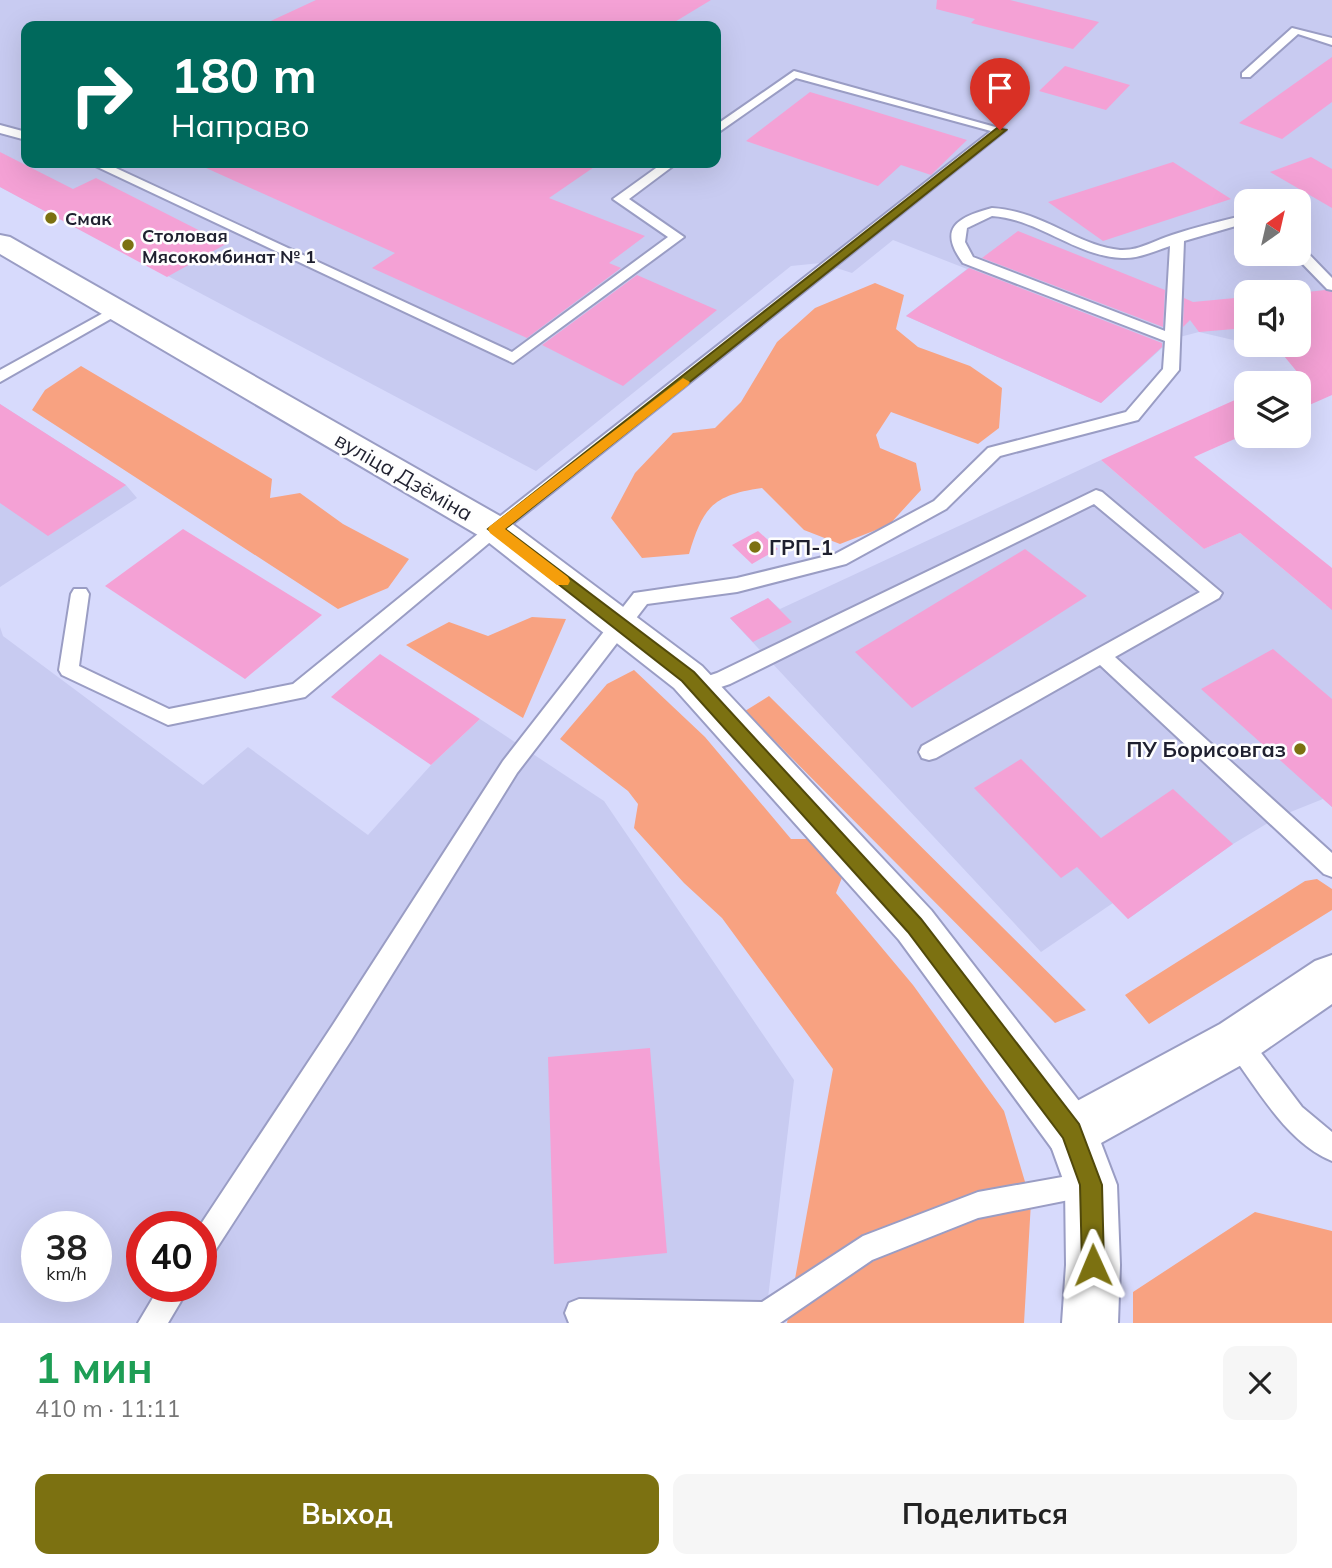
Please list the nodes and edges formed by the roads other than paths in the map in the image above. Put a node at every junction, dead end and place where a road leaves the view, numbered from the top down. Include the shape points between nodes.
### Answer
1 (1332, 42) edge
2 (1246, 75) dead end
3 (721, 126) edge
4 (0, 129) edge
5 (21, 135) edge
6 (106, 168) edge
7 (664, 168) edge
8 (1234, 222) edge
9 (1177, 238) junction
10 (0, 243) edge
11 (1311, 264) edge
12 (1332, 286) edge
13 (116, 310) junction
14 (1172, 339) junction
15 (0, 377) edge
16 (495, 529) junction
17 (80, 594) dead end
18 (619, 625) junction
19 (1102, 656) junction
20 (697, 687) junction
21 (929, 752) dead end
22 (1332, 867) edge
23 (1332, 978) edge
24 (1237, 1041) junction
25 (1071, 1132) junction
26 (1332, 1148) edge
27 (1091, 1185) junction
28 (217, 1223) edge
29 (166, 1302) edge
30 (579, 1313) dead end
31 (152, 1323) edge
32 (1090, 1323) edge

1 - 2 lane via 1296,30
3 - 16 lane via 794,74 1000,130
4 - 5 lane
6 - 7 lane via 513,358 677,237 620,199
8 - 9 lane
9 - 14 lane
9 - 14 lane via 1134,254 1117,254 1016,214 979,214 964,222 958,238 968,260
10 - 13 main road, вуліца Дзёміна
11 - 12 lane
13 - 15 lane
13 - 16 main road, вуліца Дзёміна
14 - 18 lane via 1171,370 1132,416 994,452 940,505 841,559 737,585 641,598
16 - 17 lane via 298,691 168,717 69,670
16 - 18 main road, вуліца Дзёміна
18 - 20 main road, вуліца Дзёміна
18 - 28 lane via 510,767
19 - 20 lane via 1213,593 1096,496 723,680
19 - 21 lane
19 - 22 lane
20 - 25 main road, вуліца Дзёміна via 915,925
23 - 24 main road
24 - 25 main road
24 - 26 lane via 1293,1116
25 - 27 main road, вуліца Дзёміна
27 - 30 lane via 978,1205 863,1250 766,1316
27 - 32 main road, вуліца Дзёміна
29 - 31 lane

